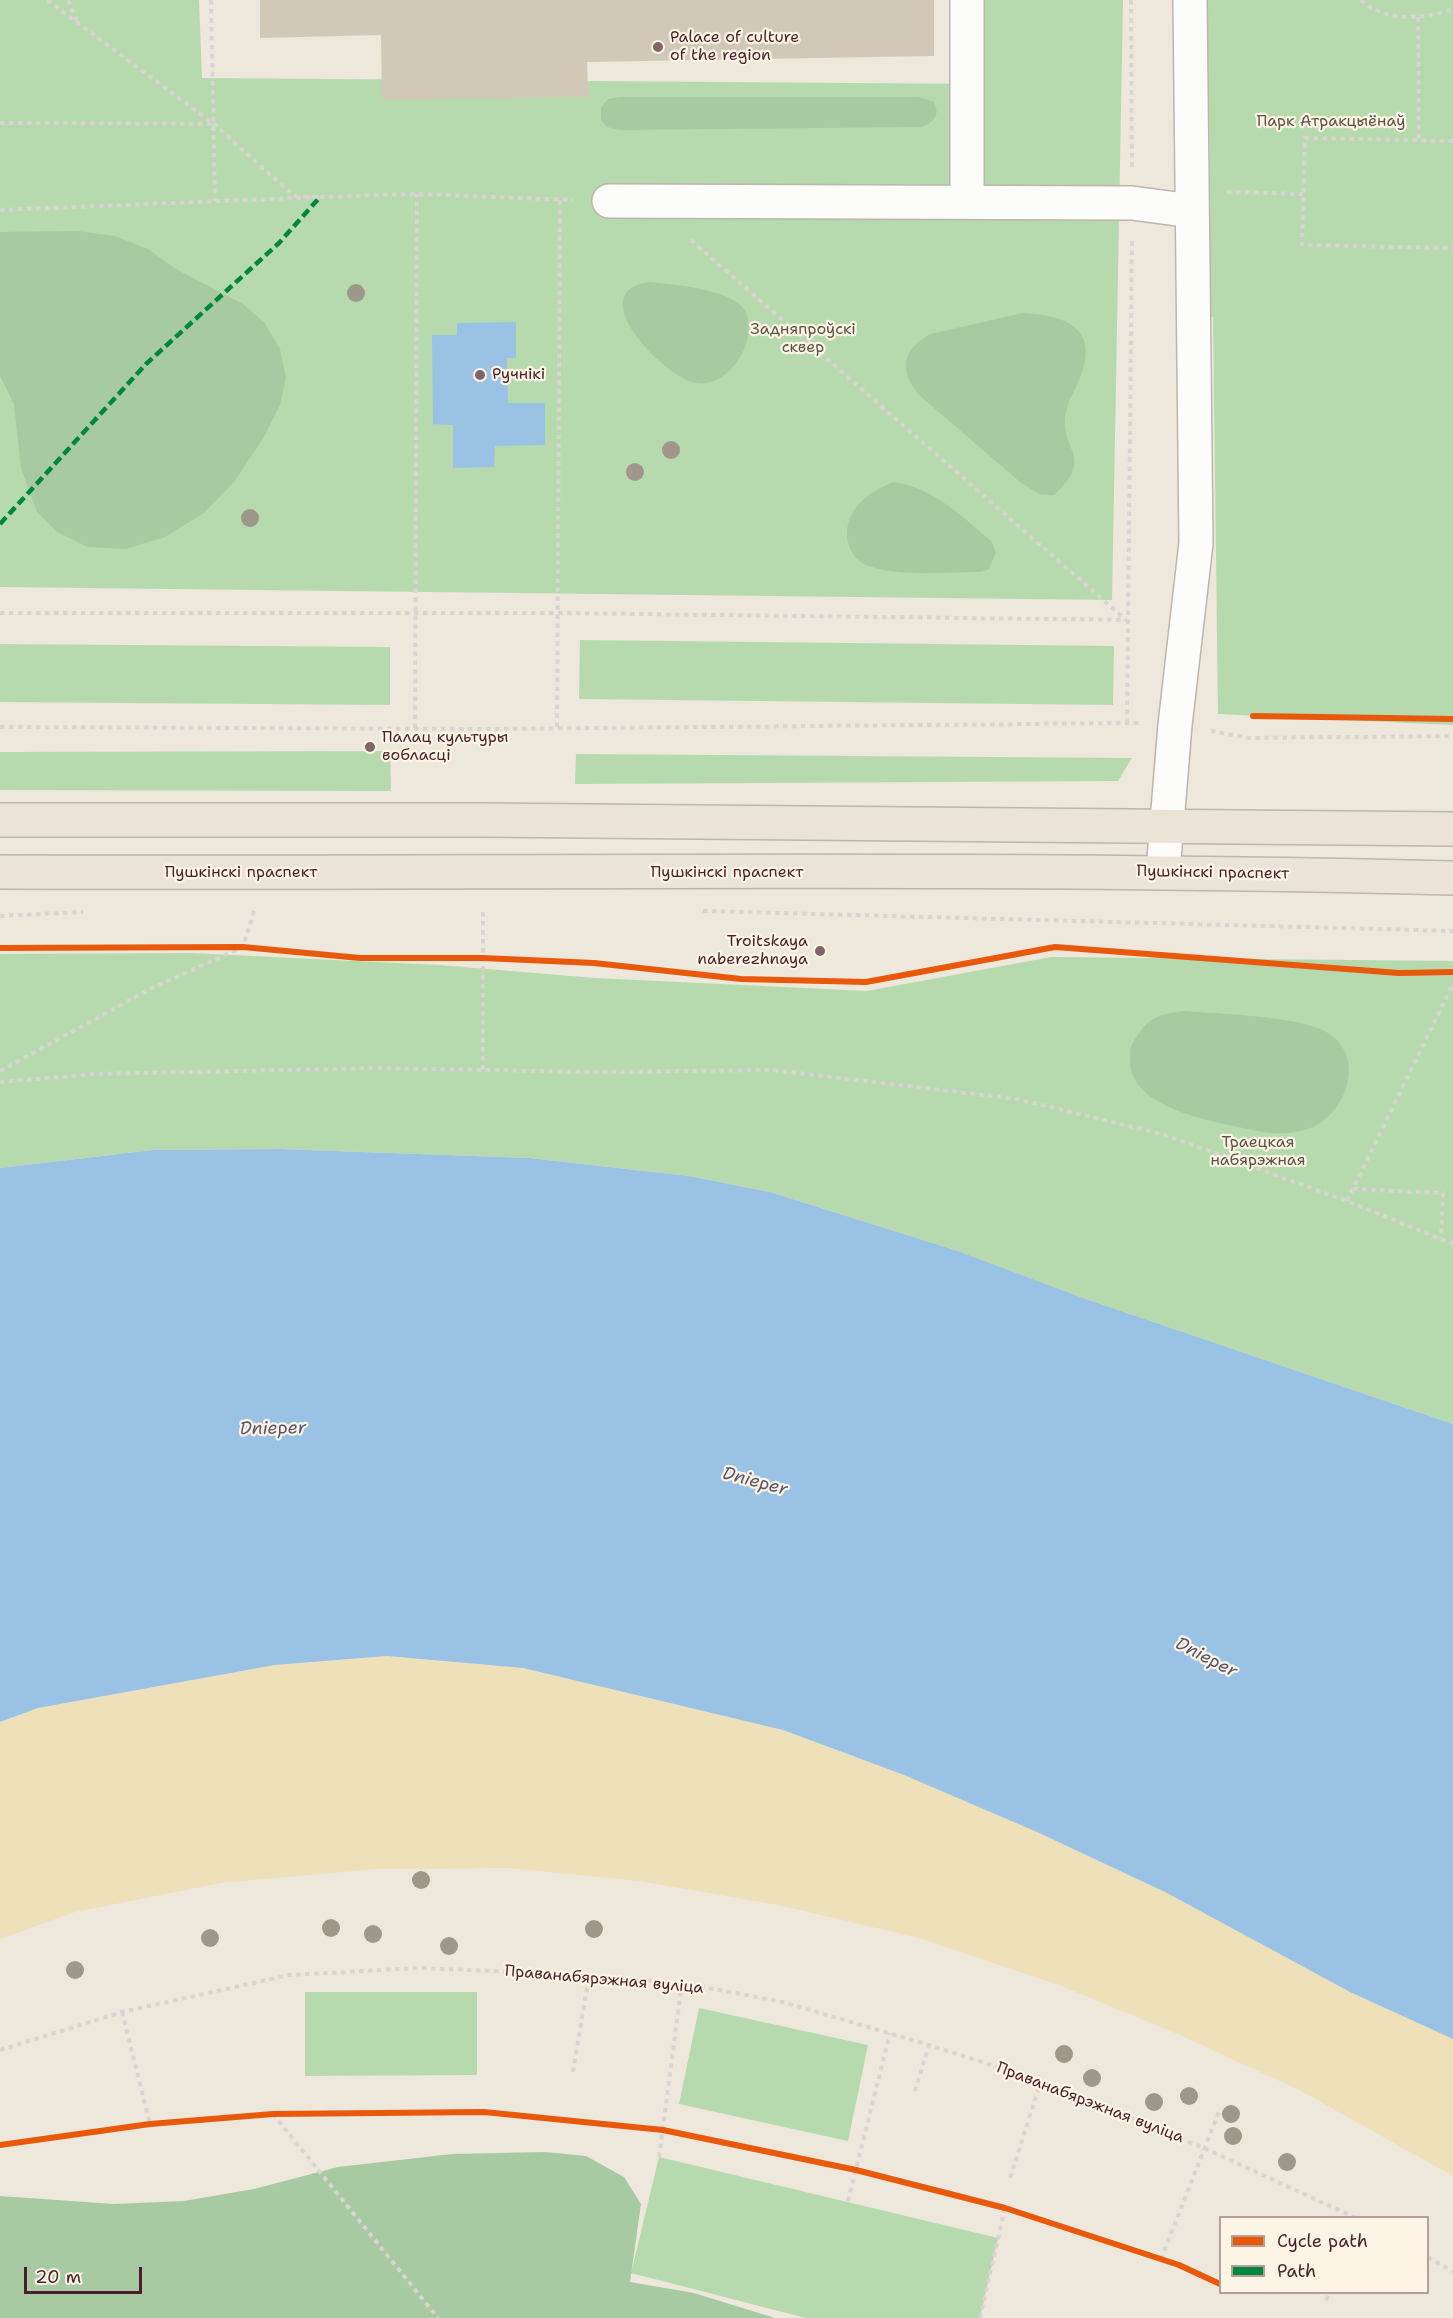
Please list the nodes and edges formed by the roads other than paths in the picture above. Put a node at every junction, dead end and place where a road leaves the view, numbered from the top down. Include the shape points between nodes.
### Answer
1 (967, 0) edge
2 (1190, 0) edge
3 (609, 201) road end
4 (1191, 201) junction
5 (967, 202) junction
6 (0, 820) edge
7 (1165, 828) junction
8 (1453, 829) edge
9 (1163, 871) junction
10 (0, 872) edge
11 (1453, 878) edge

1 - 5 lane
2 - 4 lane
3 - 5 lane
4 - 5 lane
4 - 7 lane via 1196,543
6 - 7 main road via 482,820
7 - 8 main road
7 - 9 lane
9 - 10 main road, Пушкінскі праспект
9 - 11 main road, Пушкінскі праспект

